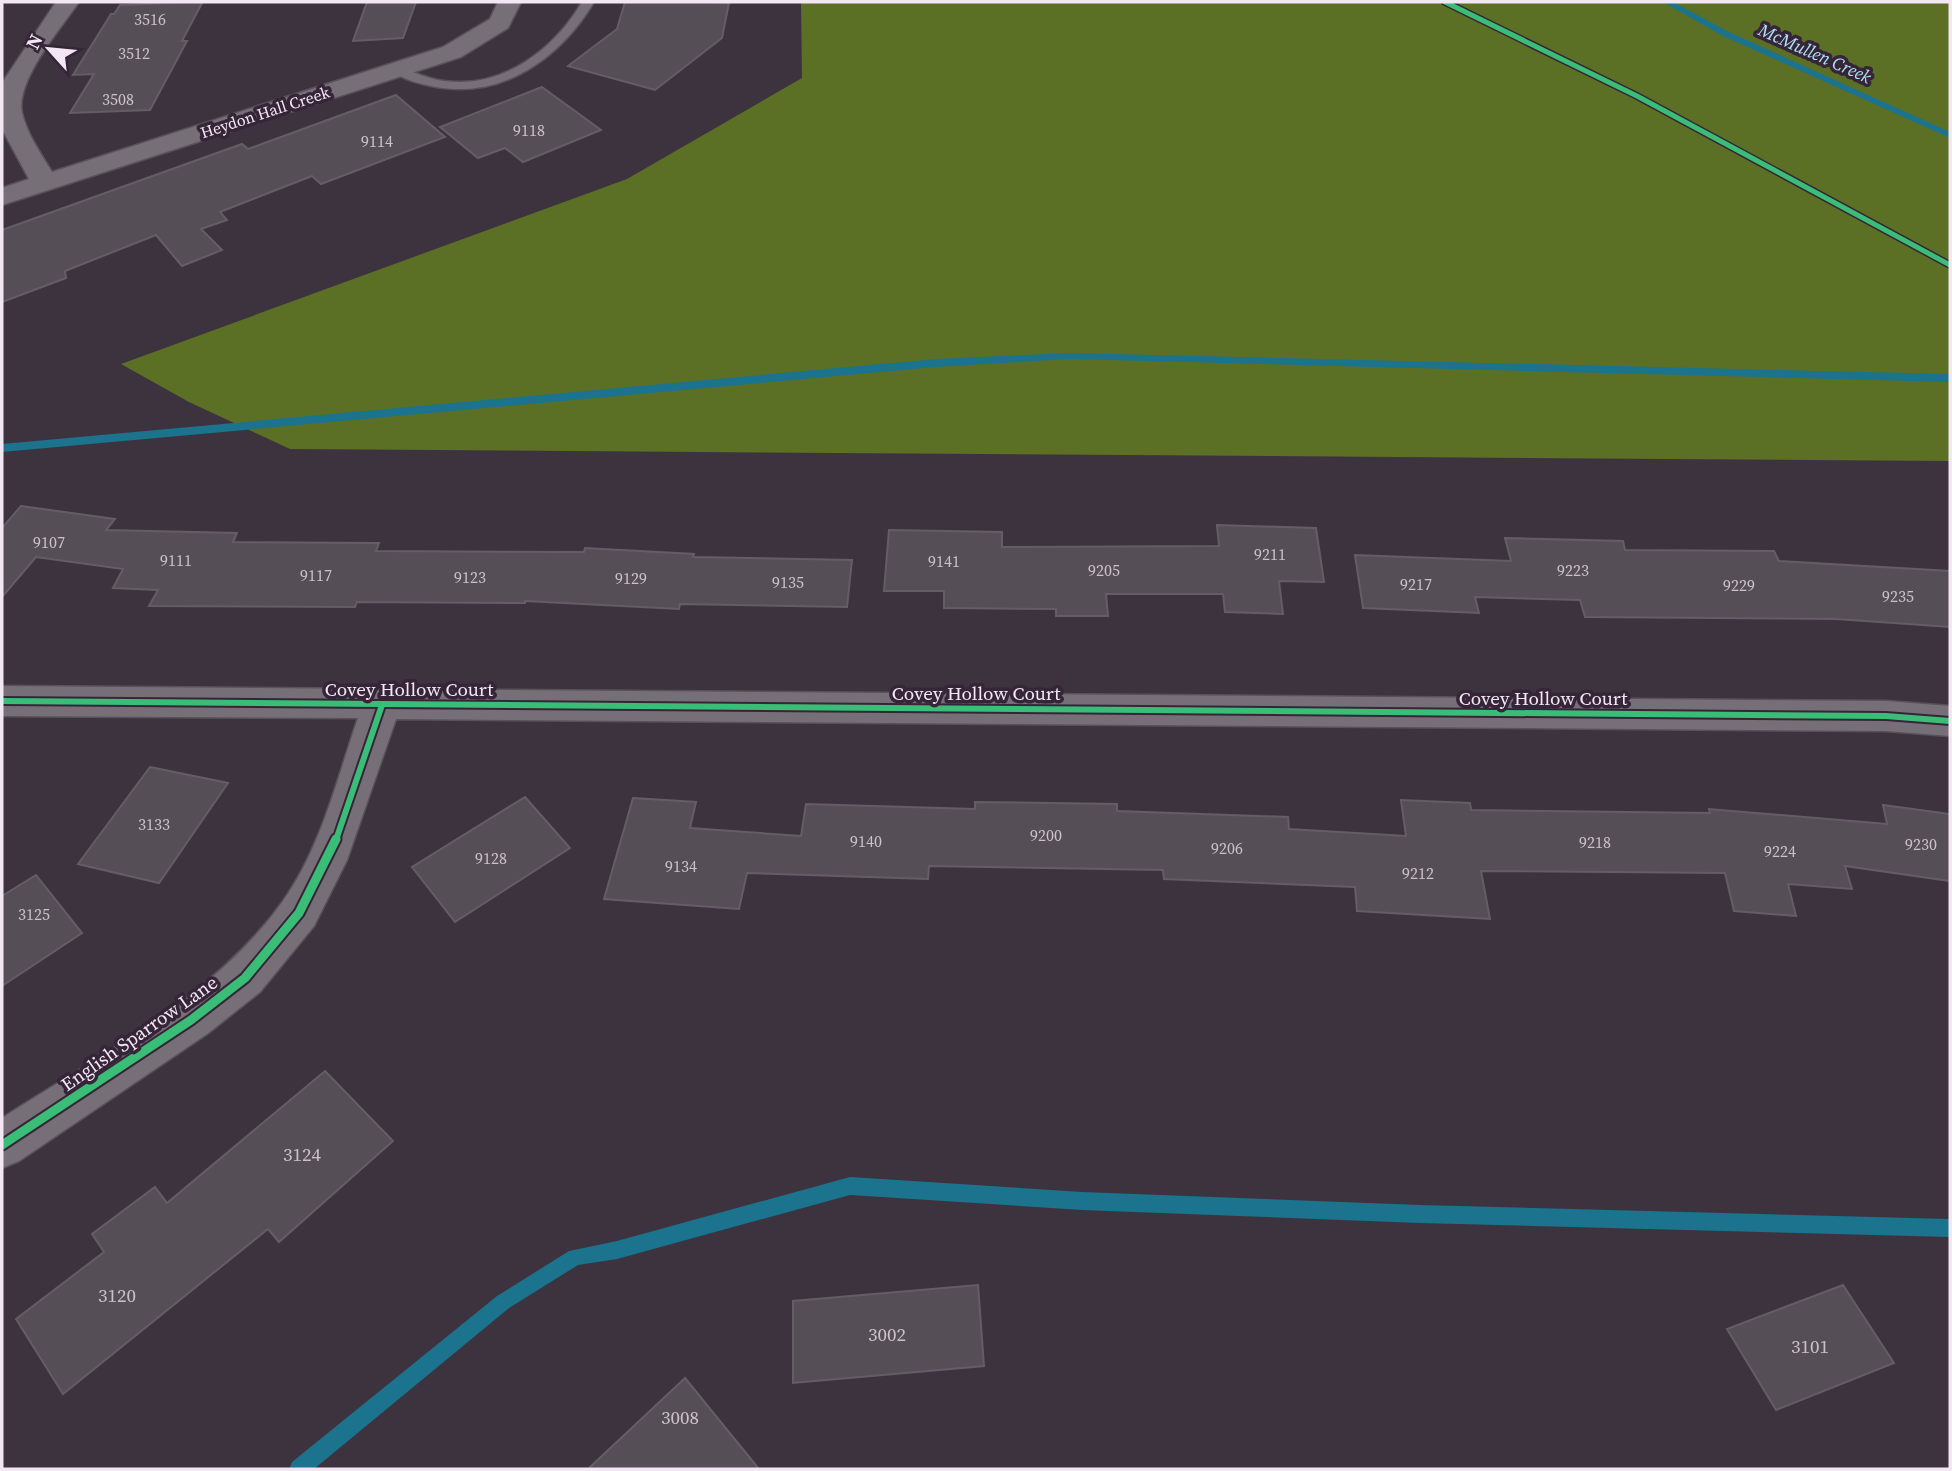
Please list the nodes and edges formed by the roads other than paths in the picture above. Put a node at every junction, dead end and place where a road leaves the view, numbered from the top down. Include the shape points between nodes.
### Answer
1 (67, 2) edge
2 (509, 2) edge
3 (588, 2) edge
4 (397, 70) junction
5 (44, 182) junction
6 (2, 197) edge
7 (2, 702) edge
8 (382, 705) junction
9 (1950, 722) edge
10 (2, 1145) edge

1 - 5 street via 14,83 8,103 15,129
2 - 4 street, Heydon Hall Creek via 500,23 479,38
3 - 4 lane via 572,31 548,54 501,79 444,84
4 - 5 street, Heydon Hall Creek
5 - 6 street, Heydon Hall Creek
7 - 8 street, Covey Hollow Court
8 - 9 street, Covey Hollow Court via 1886,716
8 - 10 street, English Sparrow Lane via 333,848 299,913 246,978 191,1020

